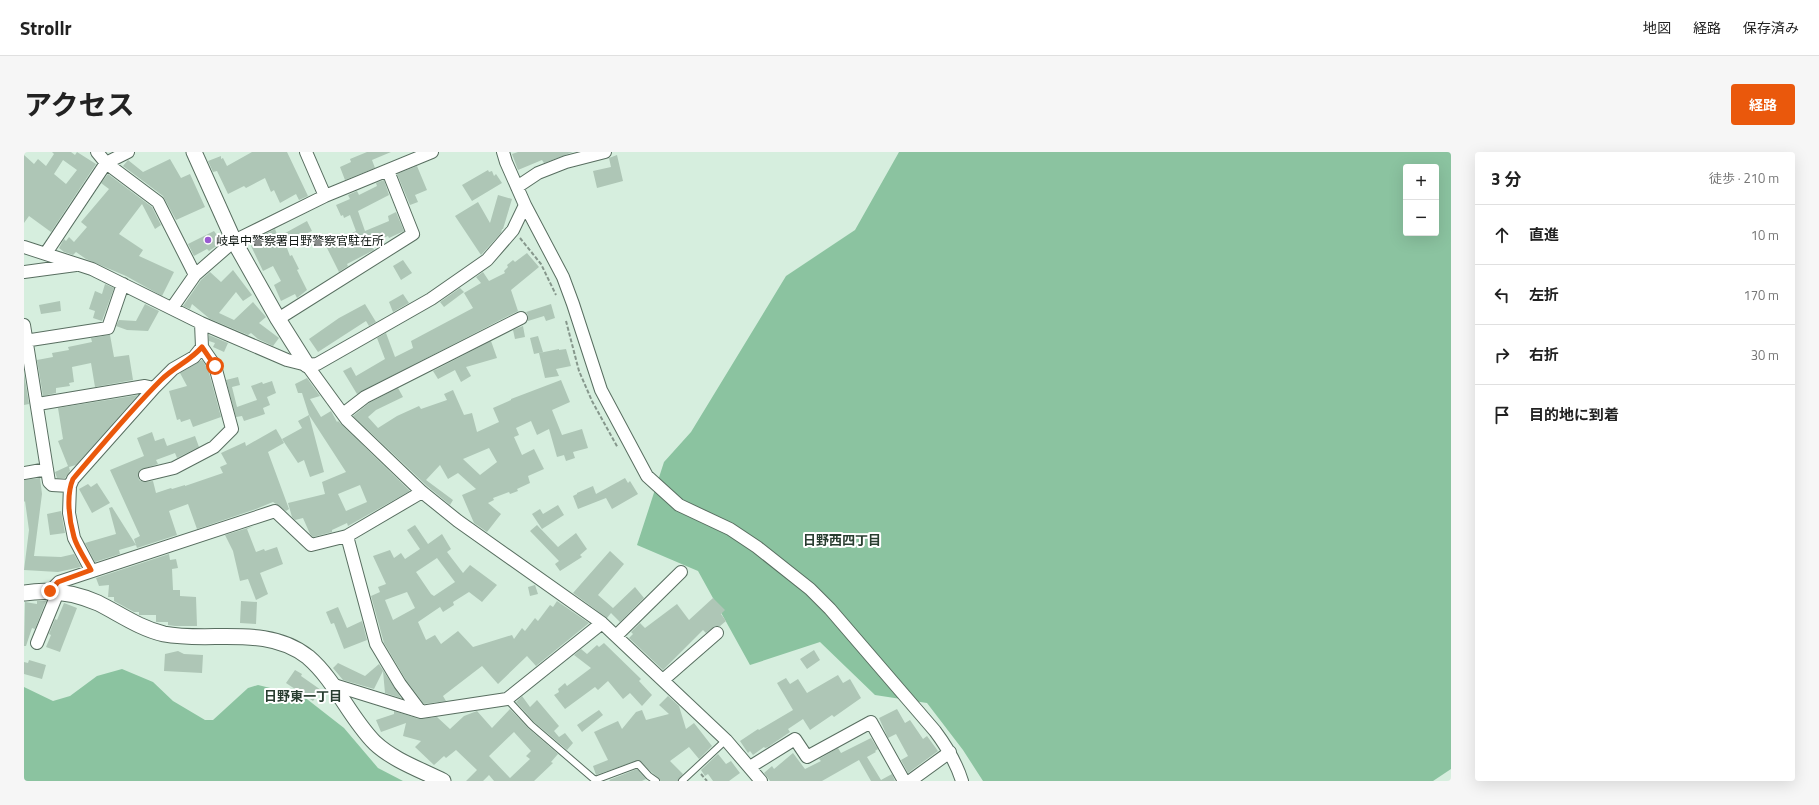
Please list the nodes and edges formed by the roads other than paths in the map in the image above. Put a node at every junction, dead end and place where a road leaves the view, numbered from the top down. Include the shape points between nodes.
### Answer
1 (97, 152) edge
2 (128, 152) edge
3 (194, 152) edge
4 (306, 152) edge
5 (432, 152) edge
6 (503, 152) edge
7 (605, 152) edge
8 (106, 163) junction
9 (388, 171) junction
10 (517, 187) junction
11 (324, 196) junction
12 (525, 205) junction
13 (234, 241) junction
14 (24, 247) edge
15 (46, 253) junction
16 (79, 265) junction
17 (24, 272) edge
18 (195, 275) junction
19 (123, 284) junction
20 (172, 308) junction
21 (521, 318) dead end
22 (278, 319) junction
23 (201, 322) junction
24 (24, 324) edge
25 (25, 341) edge
26 (202, 347) junction
27 (307, 365) junction
28 (154, 388) junction
29 (38, 404) junction
30 (343, 414) junction
31 (47, 469) junction
32 (24, 473) edge
33 (144, 475) dead end
34 (70, 486) junction
35 (422, 492) junction
36 (346, 536) junction
37 (91, 570) junction
38 (681, 572) dead end
39 (54, 591) junction
40 (24, 592) edge
41 (602, 624) junction
42 (717, 633) dead end
43 (616, 636) junction
44 (37, 643) dead end
45 (663, 680) junction
46 (334, 685) junction
47 (506, 699) junction
48 (421, 712) junction
49 (726, 740) junction
50 (950, 752) junction
51 (750, 767) junction
52 (443, 781) edge
53 (656, 781) edge
54 (682, 781) edge
55 (761, 781) edge
56 (904, 781) edge
57 (910, 781) edge
58 (962, 781) edge

1 - 8 street
2 - 8 street
3 - 13 street
4 - 11 street
5 - 9 street
6 - 10 street
7 - 10 street via 566,162 538,173
8 - 15 street
8 - 18 street via 158,202
9 - 11 street
9 - 22 street via 413,234
10 - 12 street
11 - 13 street
12 - 27 street via 513,230 487,260 417,306 317,364
12 - 50 street via 563,278 601,390 647,476 679,505 730,529 810,589 830,608
13 - 18 street
13 - 22 street
14 - 15 street
15 - 16 street
16 - 17 street
16 - 19 street
18 - 20 street
19 - 20 street
19 - 25 street via 108,328
20 - 23 street
21 - 30 street via 365,397
22 - 27 street
23 - 26 street
23 - 27 street via 287,360
24 - 25 street
25 - 29 street
26 - 28 street via 194,357 172,369
26 - 33 street via 215,366 232,429 214,447 174,468
27 - 30 street
28 - 29 street via 145,386
28 - 34 street via 73,479
29 - 31 street
30 - 35 street
31 - 32 street
31 - 34 street via 52,485
34 - 37 street via 69,513 74,538
35 - 36 street
35 - 41 street via 458,521
36 - 37 street via 311,545 275,510
36 - 48 street via 376,644 400,684
37 - 39 street via 58,582
38 - 43 street
39 - 40 street
39 - 44 street
39 - 46 street via 97,603 143,628 163,634 184,637 247,637 281,643 307,657
41 - 43 street
41 - 47 street
42 - 45 street
43 - 45 street
45 - 49 street
46 - 48 street
46 - 52 street via 359,725 376,744
47 - 48 street
47 - 53 lane via 531,725 594,780 638,764
49 - 51 street
49 - 54 lane
50 - 57 street
50 - 58 street
51 - 55 street
51 - 56 street via 795,739 808,757 871,722

